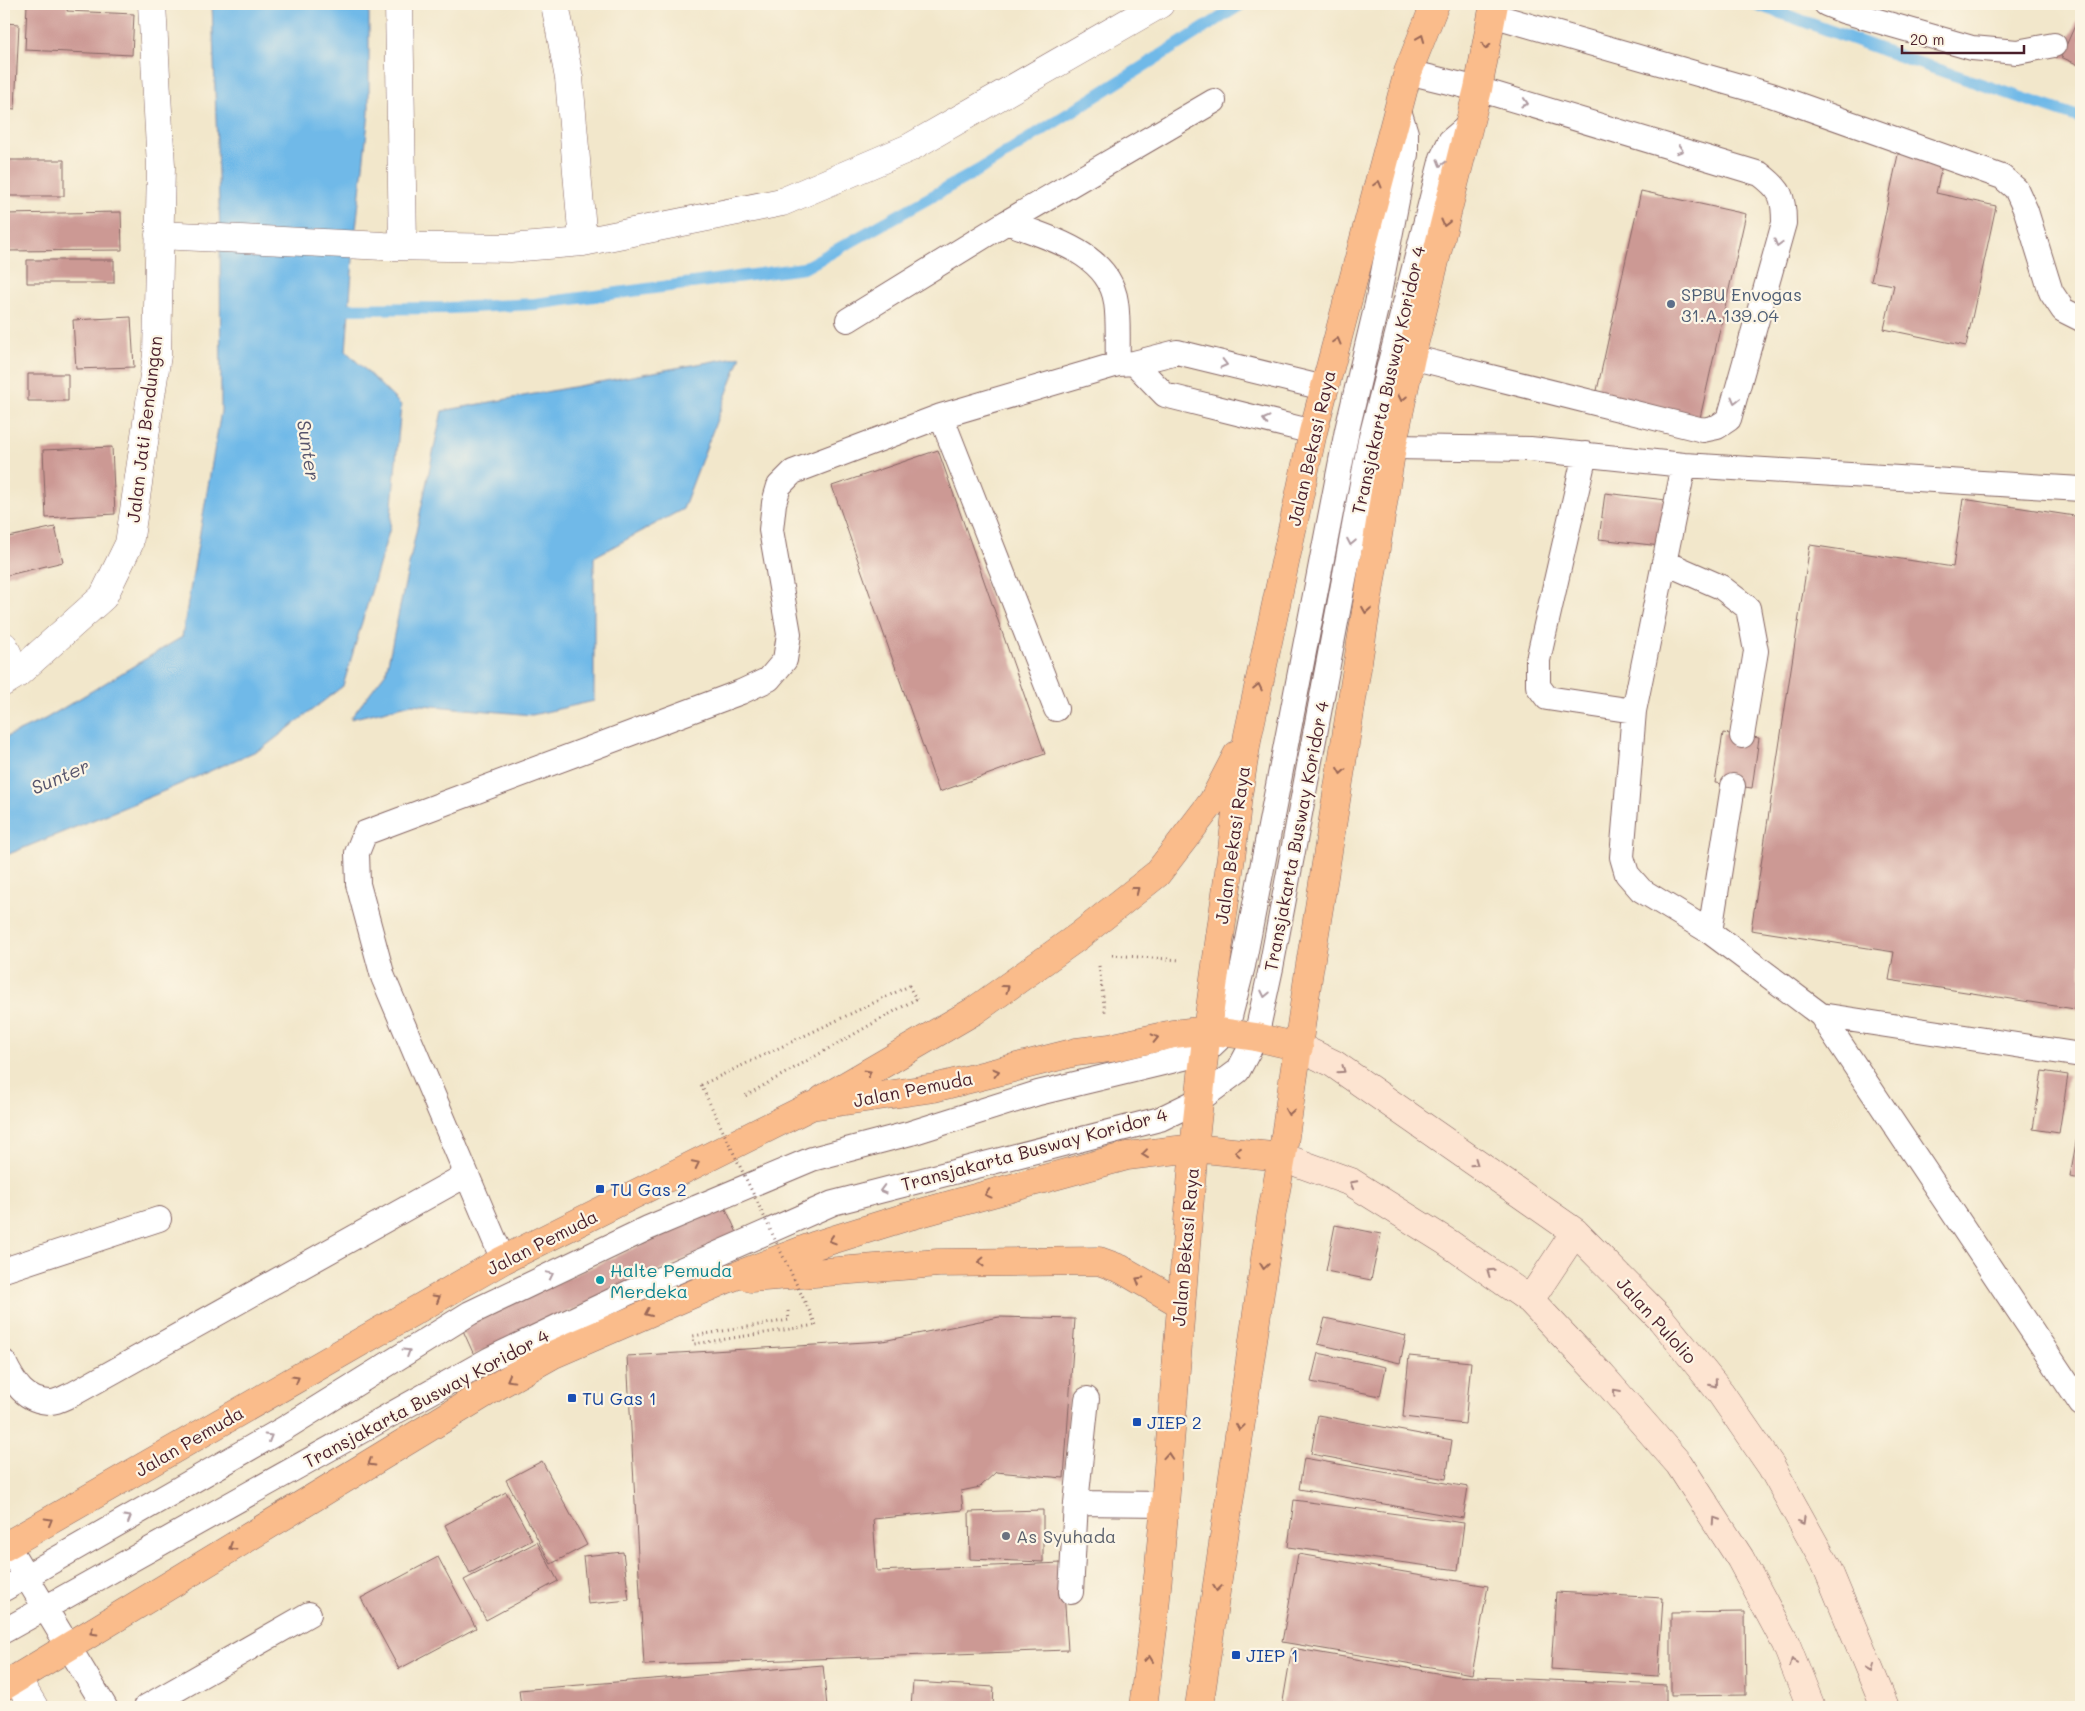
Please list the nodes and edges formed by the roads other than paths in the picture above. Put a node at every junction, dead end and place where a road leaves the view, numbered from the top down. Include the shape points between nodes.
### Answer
1 (152, 4) edge
2 (399, 4) edge
3 (555, 4) edge
4 (1160, 4) edge
5 (1435, 4) edge
6 (1826, 4) edge
7 (1493, 10) edge
8 (2054, 44) dead end
9 (1408, 72) junction
10 (1478, 88) junction
11 (1214, 101) dead end
12 (1398, 108) junction
13 (1469, 125) junction
14 (1007, 222) junction
15 (170, 236) junction
16 (583, 242) junction
17 (394, 246) junction
18 (2081, 319) edge
19 (848, 320) dead end
20 (1411, 357) junction
21 (1126, 363) junction
22 (1324, 388) junction
23 (941, 416) junction
24 (1313, 432) junction
25 (1392, 446) junction
26 (1585, 454) junction
27 (1684, 465) junction
28 (2081, 489) edge
29 (1664, 562) junction
30 (4, 646) edge
31 (10, 678) edge
32 (1056, 709) dead end
33 (1634, 711) junction
34 (1248, 735) junction
35 (1742, 736) dead end
36 (1734, 786) dead end
37 (1710, 932) junction
38 (1822, 1015) junction
39 (1256, 1037) junction
40 (1212, 1038) junction
41 (1299, 1047) junction
42 (2081, 1055) edge
43 (1199, 1100) junction
44 (811, 1106) junction
45 (1194, 1148) junction
46 (1282, 1157) junction
47 (466, 1175) junction
48 (159, 1219) dead end
49 (1575, 1232) junction
50 (503, 1260) junction
51 (4, 1270) edge
52 (725, 1280) junction
53 (1530, 1300) junction
54 (1181, 1304) junction
55 (4, 1362) edge
56 (1087, 1399) dead end
57 (2081, 1404) edge
58 (1076, 1503) junction
59 (1164, 1504) junction
60 (5, 1544) edge
61 (26, 1577) junction
62 (4, 1589) edge
63 (1071, 1592) dead end
64 (45, 1608) junction
65 (309, 1614) dead end
66 (4, 1631) edge
67 (69, 1646) junction
68 (10, 1682) edge
69 (34, 1707) edge
70 (105, 1707) edge
71 (146, 1707) edge
72 (1143, 1707) edge
73 (1199, 1707) edge
74 (1811, 1707) edge
75 (1885, 1707) edge

1 - 15 street, Jalan Jati Bendungan via 161,166
2 - 17 street
3 - 16 street via 568,78
4 - 16 street via 909,148 782,202
9 -> 5 main road, Jalan Bekasi Raya
6 - 8 lane via 1972,48 2016,52
7 -> 10 main road
7 - 18 lane via 1771,95 2002,176 2016,189 2026,211 2051,292 2063,310
9 - 10 lane
9 - 12 main road, Jalan Bekasi Raya
10 - 13 main road
10 -> 20 lane via 1760,174 1774,185 1784,202 1784,222 1729,419 1716,427 1703,430
11 - 14 lane
22 -> 12 main road, Jalan Bekasi Raya
12 - 40 lane, Transjakarta Busway Koridor 4 via 1406,133 1406,154 1376,304 1347,430 1243,966
13 -> 20 main road
13 -> 39 lane, Transjakarta Busway Koridor 4 via 1450,141 1442,158 1370,441
14 - 19 lane
14 - 21 lane via 1079,251 1106,275 1116,301
15 - 17 street
15 - 31 street, Jalan Jati Bendungan via 157,355 129,544 102,598
16 - 17 street via 510,248
20 -> 25 main road
21 -> 22 lane via 1177,352
21 - 23 lane
24 -> 21 lane via 1165,395
22 - 24 main road, Jalan Bekasi Raya
23 - 32 lane
23 - 47 lane via 793,472 779,486 771,530 789,634 785,660 769,679 365,833 357,853 358,884 383,977
34 -> 24 main road, Jalan Bekasi Raya
25 - 26 lane via 1530,449
25 -> 41 main road
26 - 27 lane
26 - 33 lane via 1538,660 1538,686 1547,698
27 - 28 lane
27 - 29 lane
29 - 33 lane
29 - 35 lane via 1721,587 1748,608 1756,651
30 - 31 street
33 - 37 lane via 1622,857 1627,874 1641,890
34 - 40 main road, Jalan Bekasi Raya via 1238,795
44 -> 34 main road via 974,1011 1157,874 1213,801
36 - 37 lane
37 - 38 lane
38 - 42 lane
38 - 57 lane
39 - 40 main road, Jalan Pemuda
39 - 41 main road, Jalan Pemuda
39 - 43 lane, Transjakarta Busway Koridor 4 via 1238,1071
40 - 43 main road, Jalan Bekasi Raya
44 -> 40 main road, Jalan Pemuda via 934,1088 1076,1052 1173,1034
61 -> 40 lane via 285,1428 470,1314 648,1228 812,1159 910,1133
41 -> 46 main road
41 -> 49 street, Jalan Pulolio via 1334,1064
43 - 45 main road, Jalan Bekasi Raya
43 -> 64 lane, Transjakarta Busway Koridor 4 via 1153,1121 833,1203 628,1293 490,1359
50 -> 44 main road, Jalan Pemuda
46 -> 45 main road
45 -> 52 main road via 1127,1156 906,1217 816,1245
45 - 54 main road, Jalan Bekasi Raya
53 -> 46 street via 1447,1242 1351,1182
46 -> 73 main road
47 - 50 lane
47 - 55 lane via 73,1394 52,1402 30,1398 14,1384
48 - 51 lane
49 - 53 street
49 -> 75 street, Jalan Pulolio via 1661,1319 1720,1392 1771,1466 1826,1565
60 -> 50 main road, Jalan Pemuda
54 -> 52 main road via 1099,1261 938,1263
52 -> 67 main road via 552,1355
74 -> 53 street via 1786,1644 1740,1558 1679,1464
59 -> 54 main road, Jalan Bekasi Raya
56 - 58 lane
58 - 59 lane
58 - 63 lane
72 -> 59 main road, Jalan Bekasi Raya
60 - 61 lane
61 - 62 lane
61 - 64 lane
64 - 66 lane, Transjakarta Busway Koridor 4
64 - 67 lane
65 - 71 lane
67 - 68 main road
67 - 70 lane
68 - 69 street

